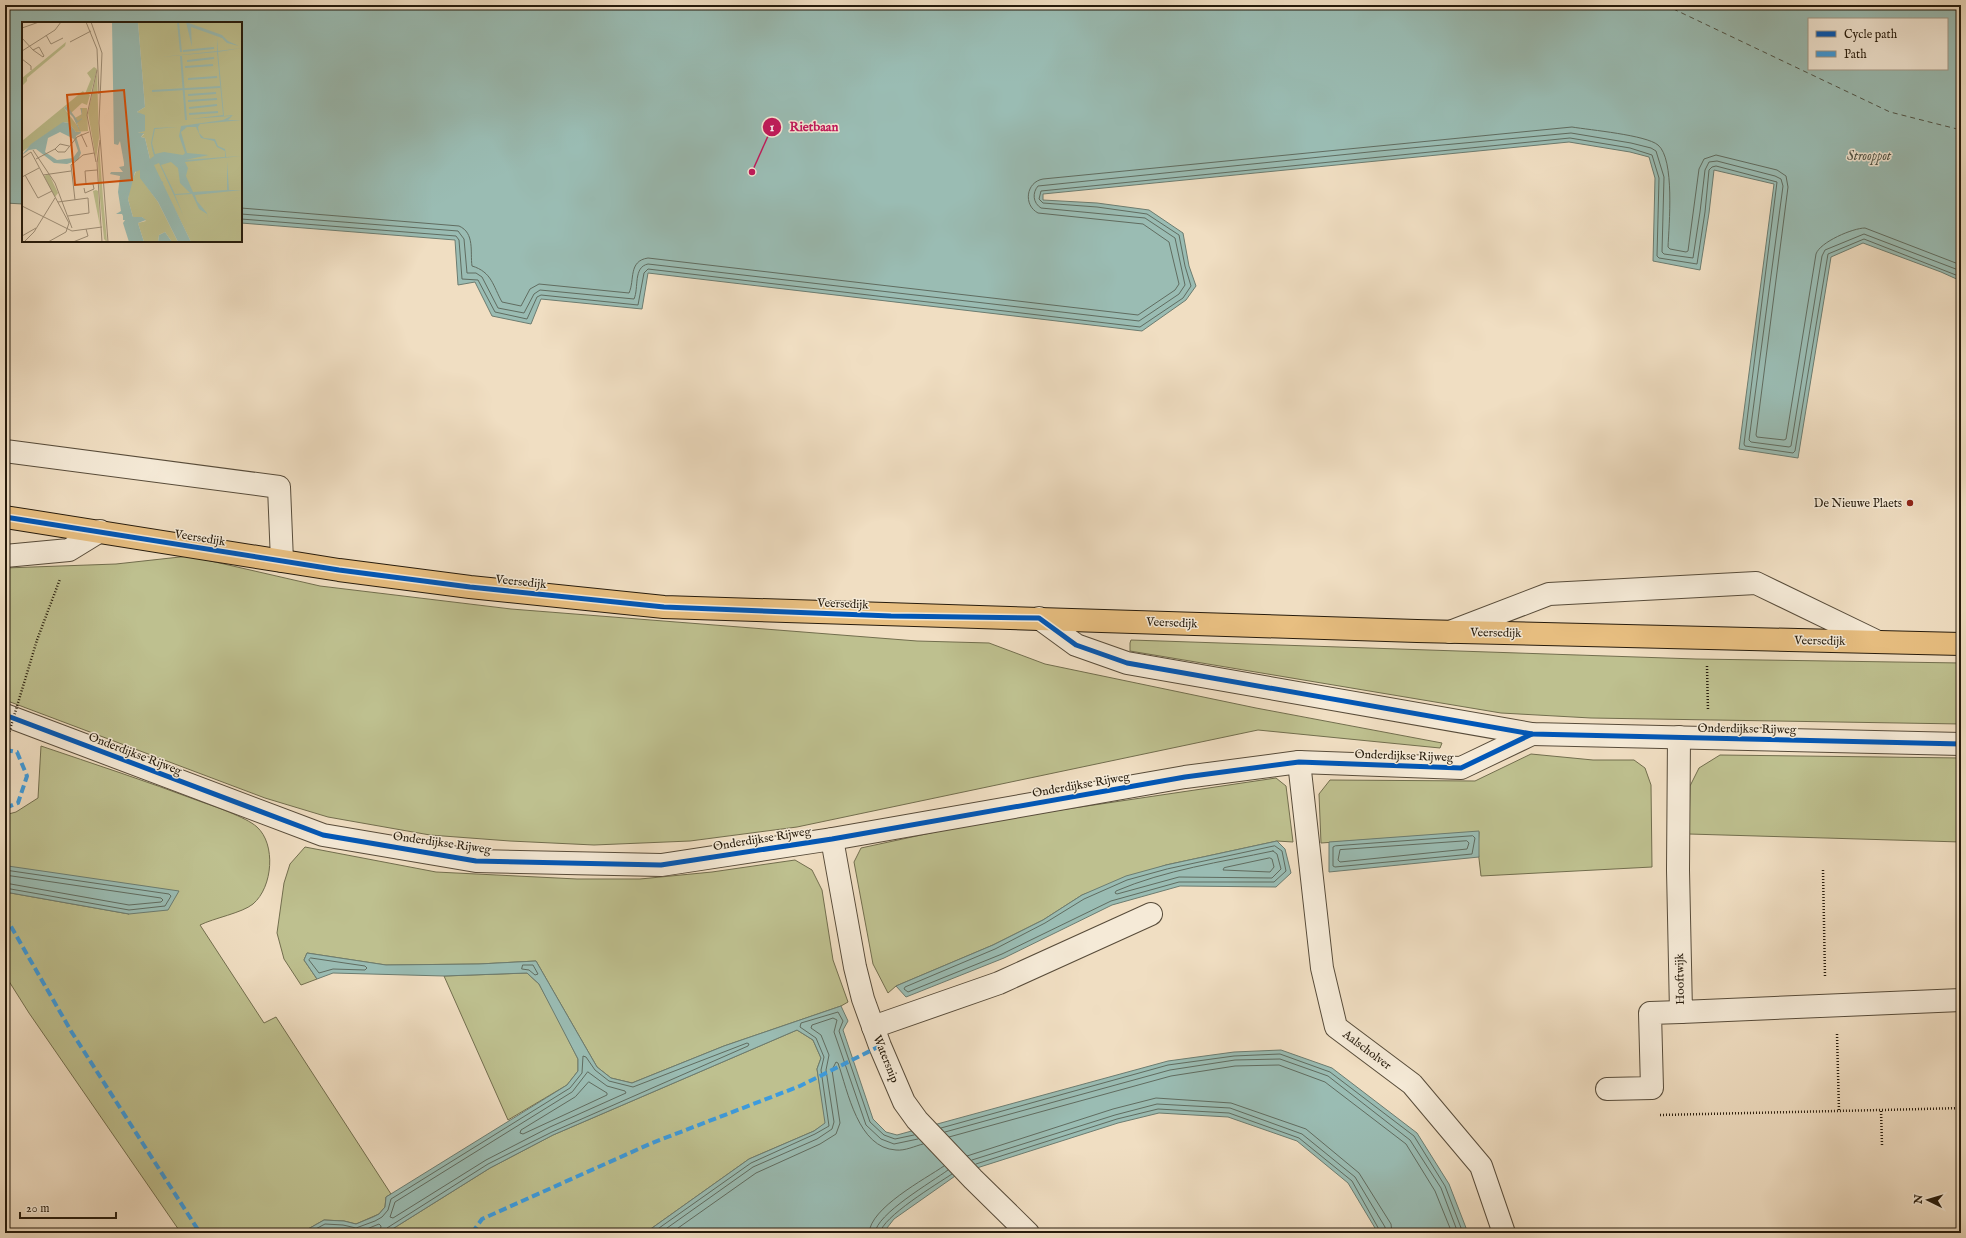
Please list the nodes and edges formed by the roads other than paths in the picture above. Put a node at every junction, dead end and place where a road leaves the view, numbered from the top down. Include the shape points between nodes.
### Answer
1 (5, 450) edge
2 (5, 517) edge
3 (100, 531) junction
4 (5, 556) edge
5 (282, 561) junction
6 (1039, 618) junction
7 (1450, 632) junction
8 (1878, 642) junction
9 (1961, 644) edge
10 (5, 715) edge
11 (1532, 734) junction
12 (1679, 737) junction
13 (1961, 744) edge
14 (1299, 762) junction
15 (832, 839) junction
16 (1151, 914) dead end
17 (1961, 1000) edge
18 (1681, 1012) junction
19 (873, 1027) junction
20 (1607, 1089) dead end
21 (1028, 1233) edge
22 (1504, 1233) edge

1 - 5 street via 279,487
2 - 3 main road, Veersedijk
3 - 4 street via 69,550
3 - 5 main road, Veersedijk
5 - 6 main road, Veersedijk via 463,586 664,607 891,616
6 - 7 main road, Veersedijk
6 - 11 street, Onderdijkse Rijweg via 1076,645 1127,663
7 - 8 main road, Veersedijk
7 - 8 street via 1549,594 1756,582
8 - 9 main road, Veersedijk
10 - 15 street, Onderdijkse Rijweg via 323,835 476,861 661,865
11 - 12 street, Onderdijkse Rijweg
11 - 14 street, Onderdijkse Rijweg via 1461,768
12 - 13 street, Onderdijkse Rijweg
12 - 18 street, Hooftwijk
14 - 15 street, Onderdijkse Rijweg via 1185,777
14 - 22 street, Aalscholver via 1322,968 1336,1027 1412,1084 1482,1166
15 - 19 street, Watersnip via 855,967
16 - 19 street via 999,983
17 - 18 street, Hooftwijk
18 - 20 street via 1650,1013 1652,1088
19 - 21 street, Watersnip via 904,1102 917,1120

